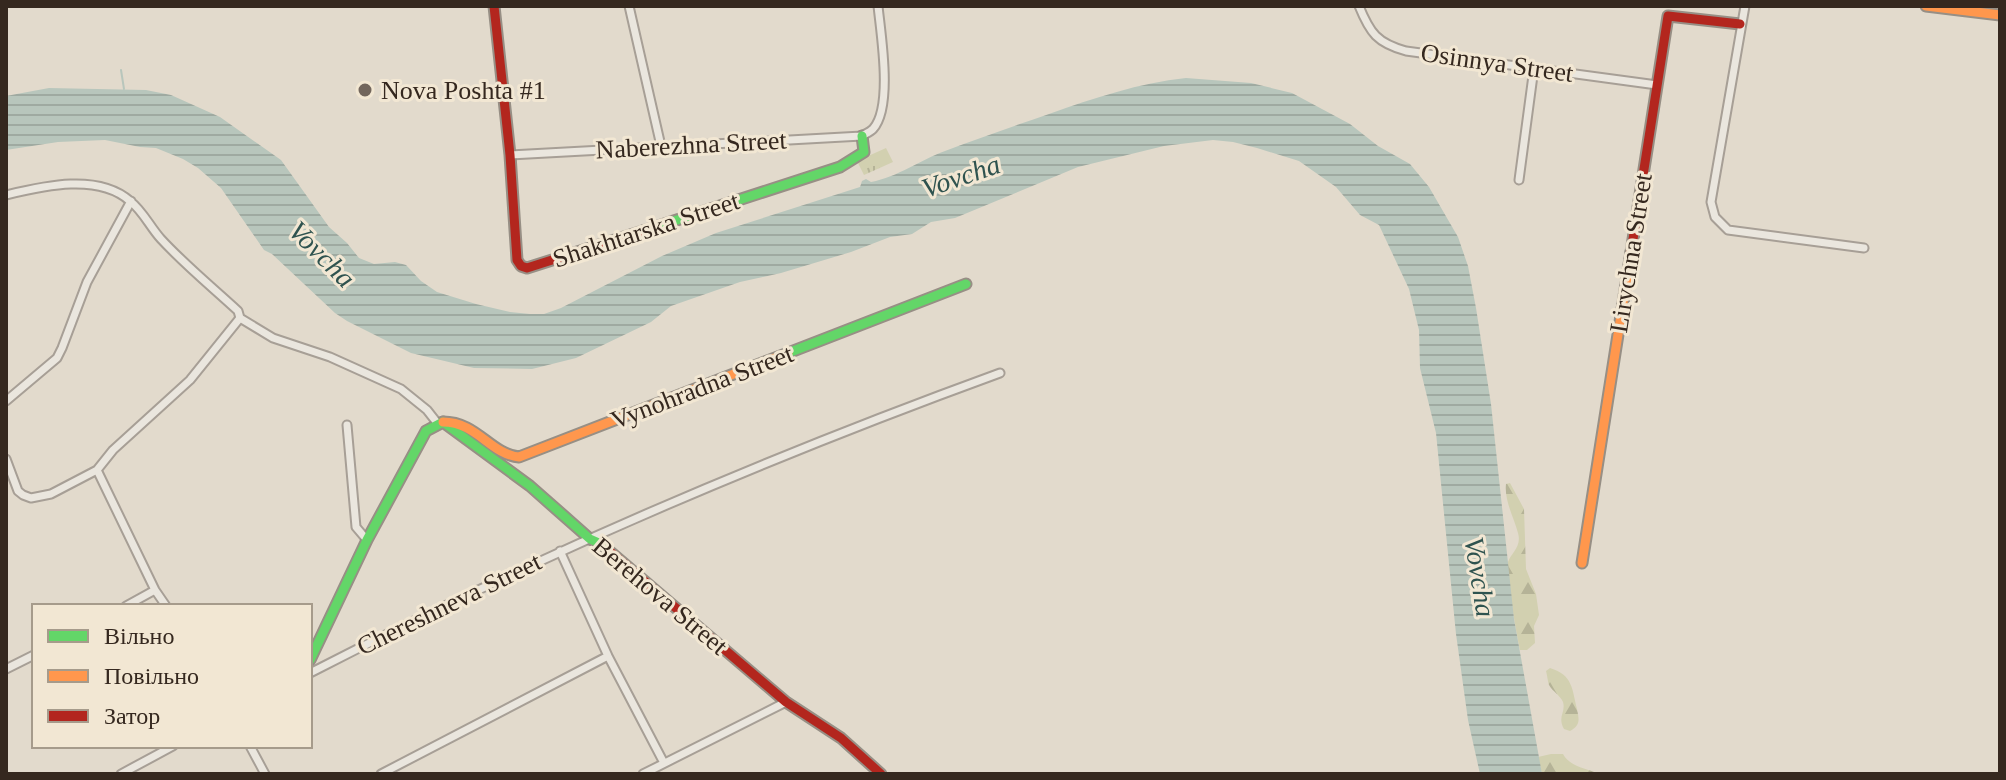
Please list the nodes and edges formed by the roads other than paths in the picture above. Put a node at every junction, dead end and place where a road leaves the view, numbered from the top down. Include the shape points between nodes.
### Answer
1 (494, 6) edge
2 (629, 6) edge
3 (878, 6) edge
4 (1359, 6) edge
5 (1745, 6) edge
6 (1926, 6) edge
7 (2000, 15) edge
8 (1740, 24) junction
9 (1534, 68) junction
10 (1657, 85) junction
11 (867, 133) junction
12 (661, 146) junction
13 (510, 155) junction
14 (1519, 180) dead end
15 (6, 195) edge
16 (131, 201) junction
17 (1864, 248) dead end
18 (966, 284) dead end
19 (240, 318) junction
20 (1000, 373) dead end
21 (6, 401) edge
22 (440, 423) junction
23 (347, 425) dead end
24 (6, 459) edge
25 (97, 470) junction
26 (590, 539) junction
27 (367, 540) junction
28 (560, 551) junction
29 (1582, 563) dead end
30 (155, 590) junction
31 (130, 604) edge
32 (165, 604) edge
33 (32, 656) edge
34 (312, 656) edge
35 (608, 656) junction
36 (6, 669) edge
37 (312, 672) edge
38 (786, 702) junction
39 (169, 748) edge
40 (251, 748) edge
41 (664, 763) junction
42 (121, 774) edge
43 (265, 774) edge
44 (381, 774) edge
45 (643, 774) edge
46 (881, 774) edge

1 - 13 main road, Shakhtarska Street
2 - 12 street
3 - 11 street via 884,95
4 - 9 street, Osinnya Street via 1372,33 1389,46
5 - 8 street
6 - 7 main road
8 - 10 main road, Lirychna Street via 1668,16
8 - 17 street via 1711,202 1715,217 1728,230
9 - 10 street, Osinnya Street
9 - 14 street
10 - 29 main road, Lirychna Street
11 - 12 street, Naberezhna Street
11 - 13 main road, Shakhtarska Street via 864,152 840,167 527,268 517,260
12 - 13 street, Naberezhna Street
15 - 16 street via 89,183
16 - 19 street, Berehova Street via 160,238
16 - 21 street via 87,282 57,358
18 - 22 main road, Vynohradna Street via 519,457 509,456 468,427
19 - 22 street, Berehova Street via 273,338 401,389
19 - 25 street via 190,380
20 - 26 street via 736,474
22 - 26 main road, Berehova Street via 530,486
22 - 27 main road via 426,431
23 - 27 street via 356,527
24 - 25 street via 15,484 31,498 51,494
25 - 30 street
26 - 28 street, Chereshneva Street
26 - 38 main road, Berehova Street
27 - 34 main road
28 - 35 street
28 - 37 street, Chereshneva Street
30 - 31 street
30 - 32 street
33 - 36 street
35 - 41 street
35 - 44 street
38 - 41 street
38 - 46 main road, Berehova Street via 841,738
39 - 42 street
40 - 43 street
41 - 45 street

